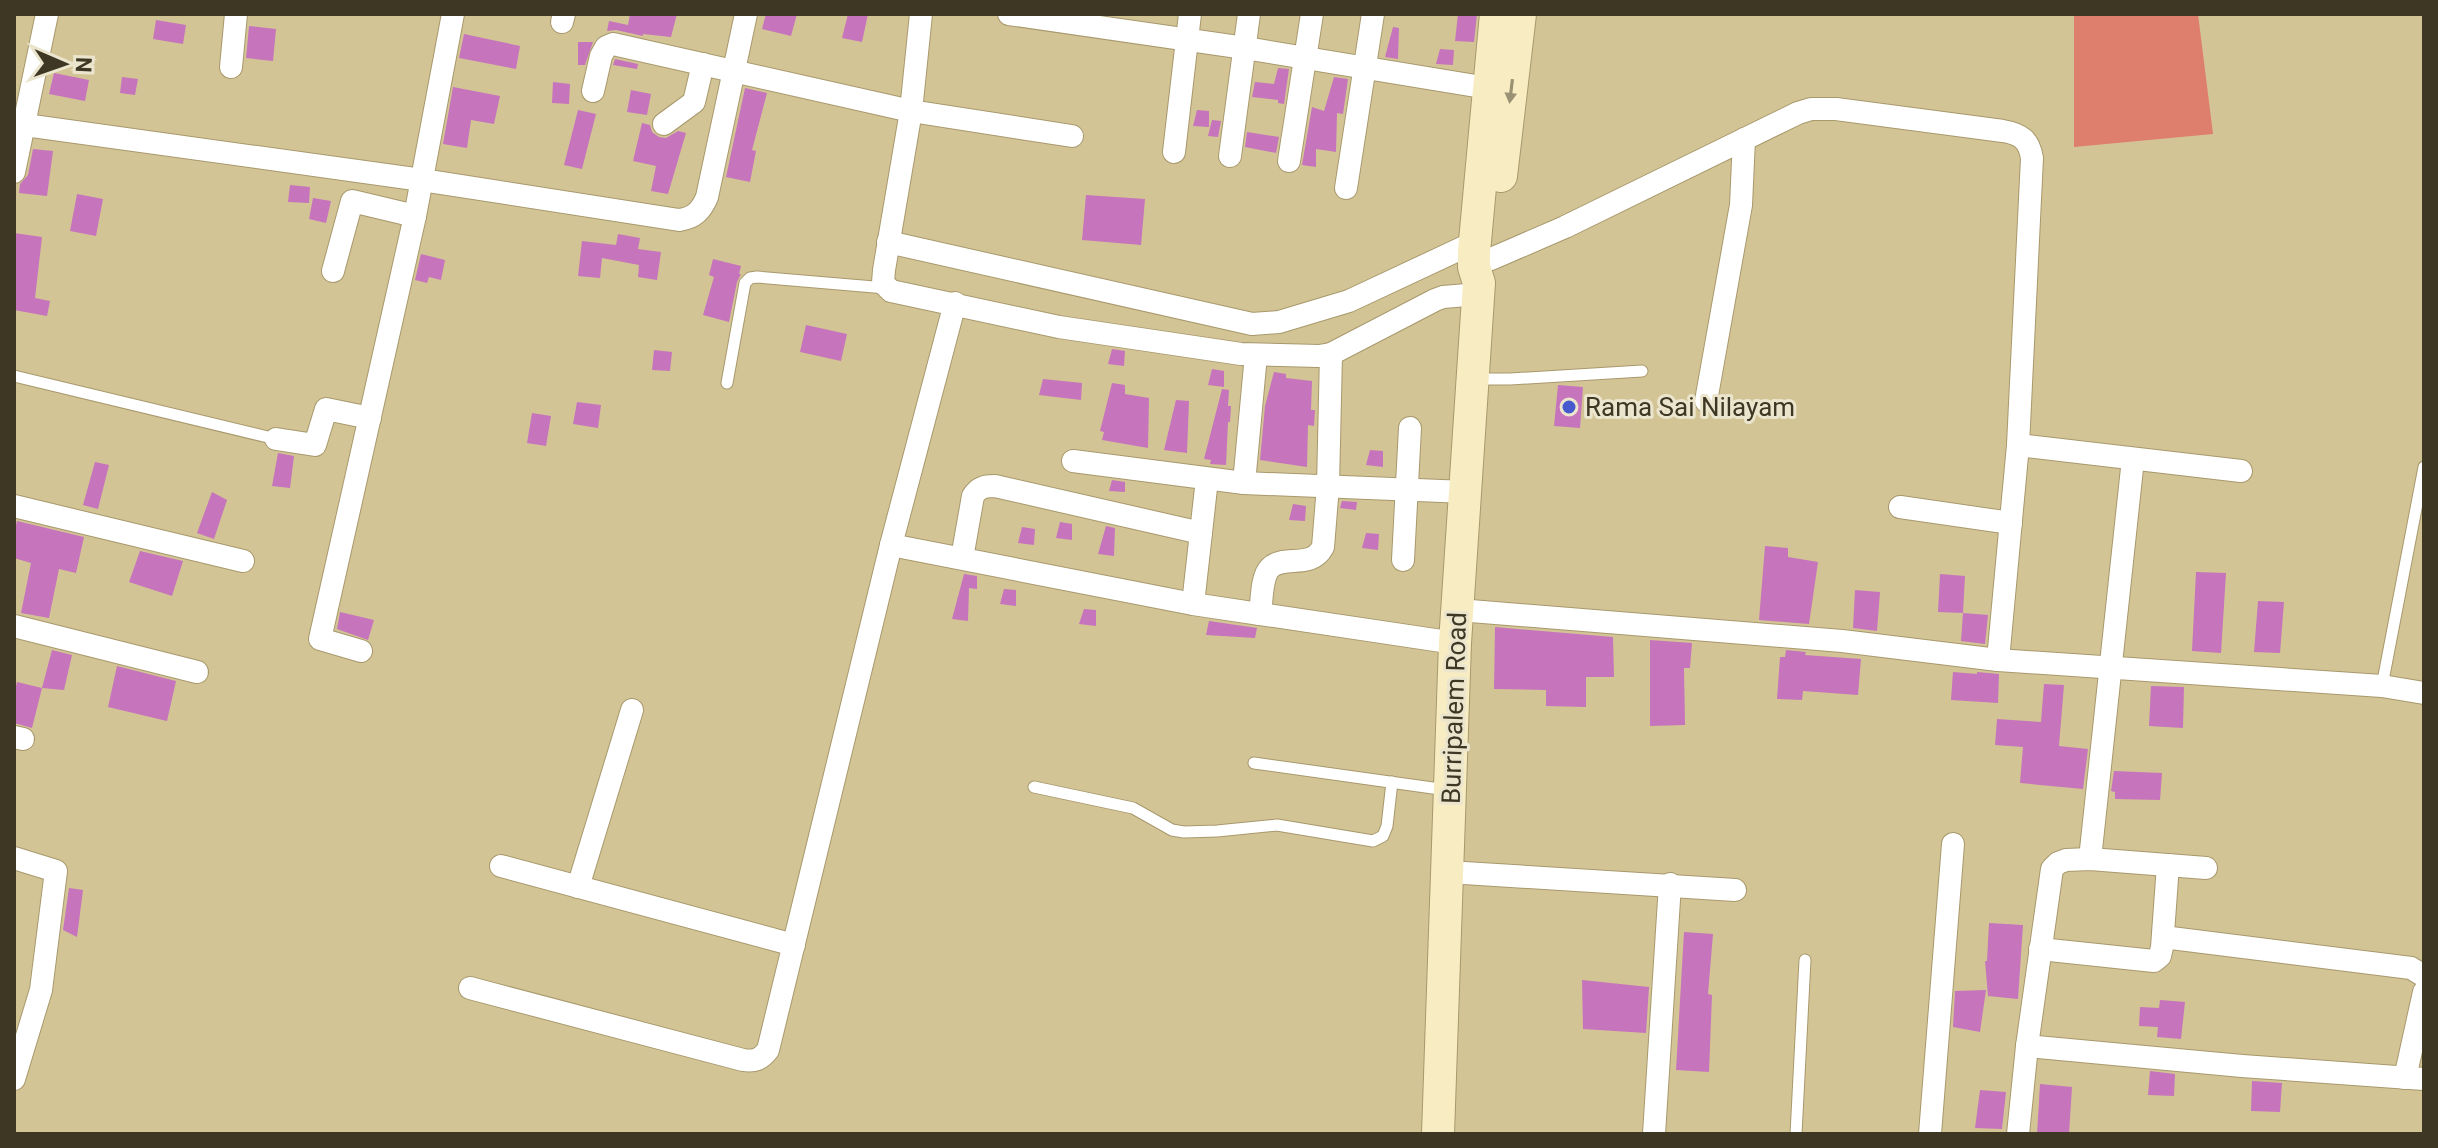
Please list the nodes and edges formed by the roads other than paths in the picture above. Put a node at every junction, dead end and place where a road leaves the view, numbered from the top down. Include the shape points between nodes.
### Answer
1 (47, 14) edge
2 (236, 14) edge
3 (453, 14) edge
4 (746, 14) edge
5 (921, 14) edge
6 (1009, 14) edge
7 (1190, 14) edge
8 (1249, 14) edge
9 (1312, 14) edge
10 (1373, 14) edge
11 (1496, 14) edge
12 (1520, 14) edge
13 (1188, 40) junction
14 (1245, 48) junction
15 (1305, 58) junction
16 (703, 64) junction
17 (231, 67) dead end
18 (1364, 68) junction
19 (735, 71) junction
20 (1488, 88) junction
21 (593, 91) dead end
22 (911, 111) junction
23 (664, 124) dead end
24 (1072, 136) dead end
25 (20, 138) edge
26 (1744, 139) junction
27 (1174, 152) dead end
28 (1230, 156) dead end
29 (1289, 161) dead end
30 (14, 172) edge
31 (422, 180) junction
32 (1346, 188) dead end
33 (415, 216) junction
34 (888, 242) junction
35 (1481, 270) junction
36 (333, 271) dead end
37 (886, 288) junction
38 (955, 303) junction
39 (1331, 354) junction
40 (1256, 355) junction
41 (1642, 371) dead end
42 (14, 376) edge
43 (1474, 379) junction
44 (727, 383) dead end
45 (1706, 401) dead end
46 (370, 418) junction
47 (1410, 428) dead end
48 (276, 439) joint
49 (2018, 445) junction
50 (2133, 459) junction
51 (1073, 461) dead end
52 (2424, 467) edge
53 (2241, 471) dead end
54 (1207, 479) junction
55 (1244, 483) junction
56 (1328, 486) junction
57 (1435, 490) junction
58 (14, 506) edge
59 (1900, 507) dead end
60 (2011, 523) junction
61 (1201, 533) junction
62 (891, 545) junction
63 (962, 558) junction
64 (1403, 560) dead end
65 (243, 561) dead end
66 (1193, 604) junction
67 (1458, 610) junction
68 (1260, 614) junction
69 (14, 626) edge
70 (1455, 643) junction
71 (361, 651) dead end
72 (1998, 660) junction
73 (2109, 668) junction
74 (197, 672) dead end
75 (2382, 686) junction
76 (2424, 693) edge
77 (632, 710) dead end
78 (1254, 763) dead end
79 (1392, 782) junction
80 (1034, 787) dead end
81 (1443, 789) junction
82 (1953, 844) dead end
83 (14, 858) edge
84 (2090, 859) junction
85 (2168, 865) junction
86 (501, 866) dead end
87 (2206, 868) dead end
88 (1448, 872) junction
89 (1670, 884) junction
90 (578, 887) junction
91 (1735, 890) dead end
92 (2163, 937) junction
93 (794, 945) junction
94 (2040, 949) junction
95 (1805, 960) dead end
96 (2424, 976) edge
97 (470, 988) dead end
98 (2424, 992) edge
99 (2027, 1046) junction
100 (2415, 1078) edge
101 (14, 1079) edge
102 (1438, 1134) edge
103 (1654, 1134) edge
104 (1796, 1134) edge
105 (1930, 1134) edge
106 (2018, 1134) edge

1 - 25 street
2 - 17 street
3 - 31 street
4 - 19 street
5 - 22 street
6 - 13 street
7 - 13 street
8 - 14 street
9 - 15 street
10 - 18 street
11 - 20 main road, Burripalem Road
12 -> 35 main road, Burripalem Road
13 - 14 street
13 - 27 street
14 - 15 street
14 - 28 street
15 - 18 street
15 - 29 street
16 - 19 street
16 - 21 street via 613,44 601,56
16 - 23 street via 694,102
18 - 20 street
18 - 32 street
19 - 22 street
19 - 31 street via 707,197 687,219
20 - 35 main road, Burripalem Road
22 - 24 street
22 - 34 street
25 - 30 street
25 - 31 street
26 - 35 street
26 - 45 street via 1741,205
26 - 49 street via 1798,113 1823,109 2023,137 2032,158
31 - 33 street
33 - 36 street via 352,201
33 - 46 street
34 - 35 street via 1266,325
34 - 37 street
35 - 39 street via 1443,297
35 - 43 main road, Burripalem Road
37 - 38 street
37 - 44 lane via 750,278
38 - 40 street via 1059,327
38 - 62 street
39 - 40 street
39 - 56 street
40 - 55 street
41 - 43 lane
42 - 48 lane
43 - 57 main road, Burripalem Road
46 - 48 street via 326,409 315,445
46 - 71 street via 320,639
47 - 57 street
49 - 50 street
49 - 60 street
50 - 53 street
50 - 73 street
51 - 54 street
52 - 75 lane
54 - 55 street
54 - 61 street
55 - 56 street
56 - 57 street
56 - 68 street via 1319,555 1270,568
57 - 64 street
57 - 67 main road, Burripalem Road
58 - 65 street
59 - 60 street
60 - 72 street
61 - 63 street via 986,486 973,496
61 - 66 street
62 - 63 street
62 - 93 street
63 - 66 street
66 - 68 street
67 - 70 main road, Burripalem Road
67 - 72 street via 1842,641
68 - 70 street
69 - 74 street
70 - 81 main road, Burripalem Road
72 - 73 street
73 - 75 street
73 - 84 street
75 - 76 street
77 - 90 street
78 - 79 lane
79 - 80 lane via 1387,826 1373,841 1277,825 1184,832 1133,808
79 - 81 lane
81 - 88 main road, Burripalem Road
82 - 105 street
83 - 101 street via 56,871 41,990
84 - 85 street
84 - 94 street via 2066,860 2052,869
85 - 87 street
85 - 92 street
86 - 90 street
88 - 89 street
88 - 102 main road, Burripalem Road
89 - 91 street
89 - 103 street
90 - 93 street
92 - 94 street via 2154,961
92 - 96 street via 2411,968
93 - 97 street via 768,1050 752,1061
94 - 99 street
95 - 104 lane
98 - 100 street
99 - 100 street
99 - 106 street

